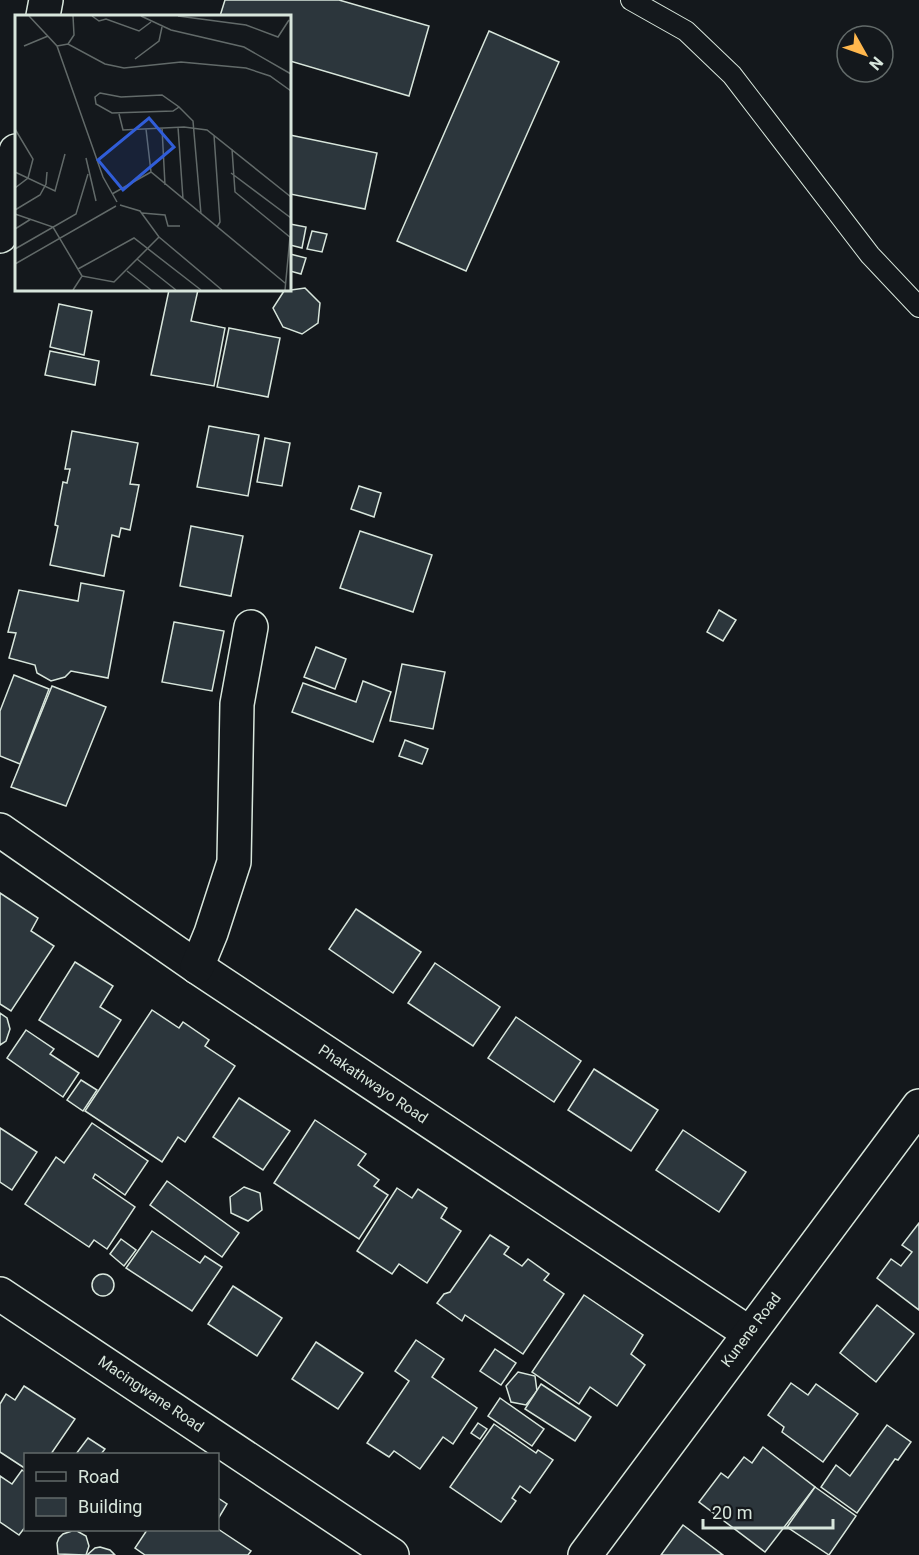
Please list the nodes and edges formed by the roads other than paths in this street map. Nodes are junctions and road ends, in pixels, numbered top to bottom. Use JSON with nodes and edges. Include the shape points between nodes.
{"nodes":[{"id":1,"x":46,"y":0,"type":"edge"},
{"id":2,"x":631,"y":0,"type":"edge"},
{"id":3,"x":43,"y":15,"type":"edge"},
{"id":4,"x":15,"y":156,"type":"edge"},
{"id":5,"x":2,"y":215,"type":"edge"},
{"id":6,"x":919,"y":307,"type":"edge"},
{"id":7,"x":251,"y":627,"type":"dead end"},
{"id":8,"x":0,"y":830,"type":"edge"},
{"id":9,"x":197,"y":967,"type":"junction"},
{"id":10,"x":919,"y":1106,"type":"edge"},
{"id":11,"x":0,"y":1294,"type":"edge"},
{"id":12,"x":749,"y":1333,"type":"junction"},
{"id":13,"x":392,"y":1555,"type":"edge"},
{"id":14,"x":585,"y":1555,"type":"edge"}],
"edges":[{"from":1,"to":3,"type":"street"},
{"from":2,"to":6,"type":"lane","via":[[686,31],[732,75],[870,255]]},
{"from":4,"to":5,"type":"street"},
{"from":7,"to":9,"type":"street","via":[[237,704],[234,862]]},
{"from":8,"to":9,"type":"street","name":"Phakathwayo Road"},
{"from":9,"to":12,"type":"street","name":"Phakathwayo Road"},
{"from":10,"to":12,"type":"street","name":"Kunene Road"},
{"from":11,"to":13,"type":"street","name":"Macingwane Road"},
{"from":12,"to":14,"type":"street","name":"Kunene Road"}]}
